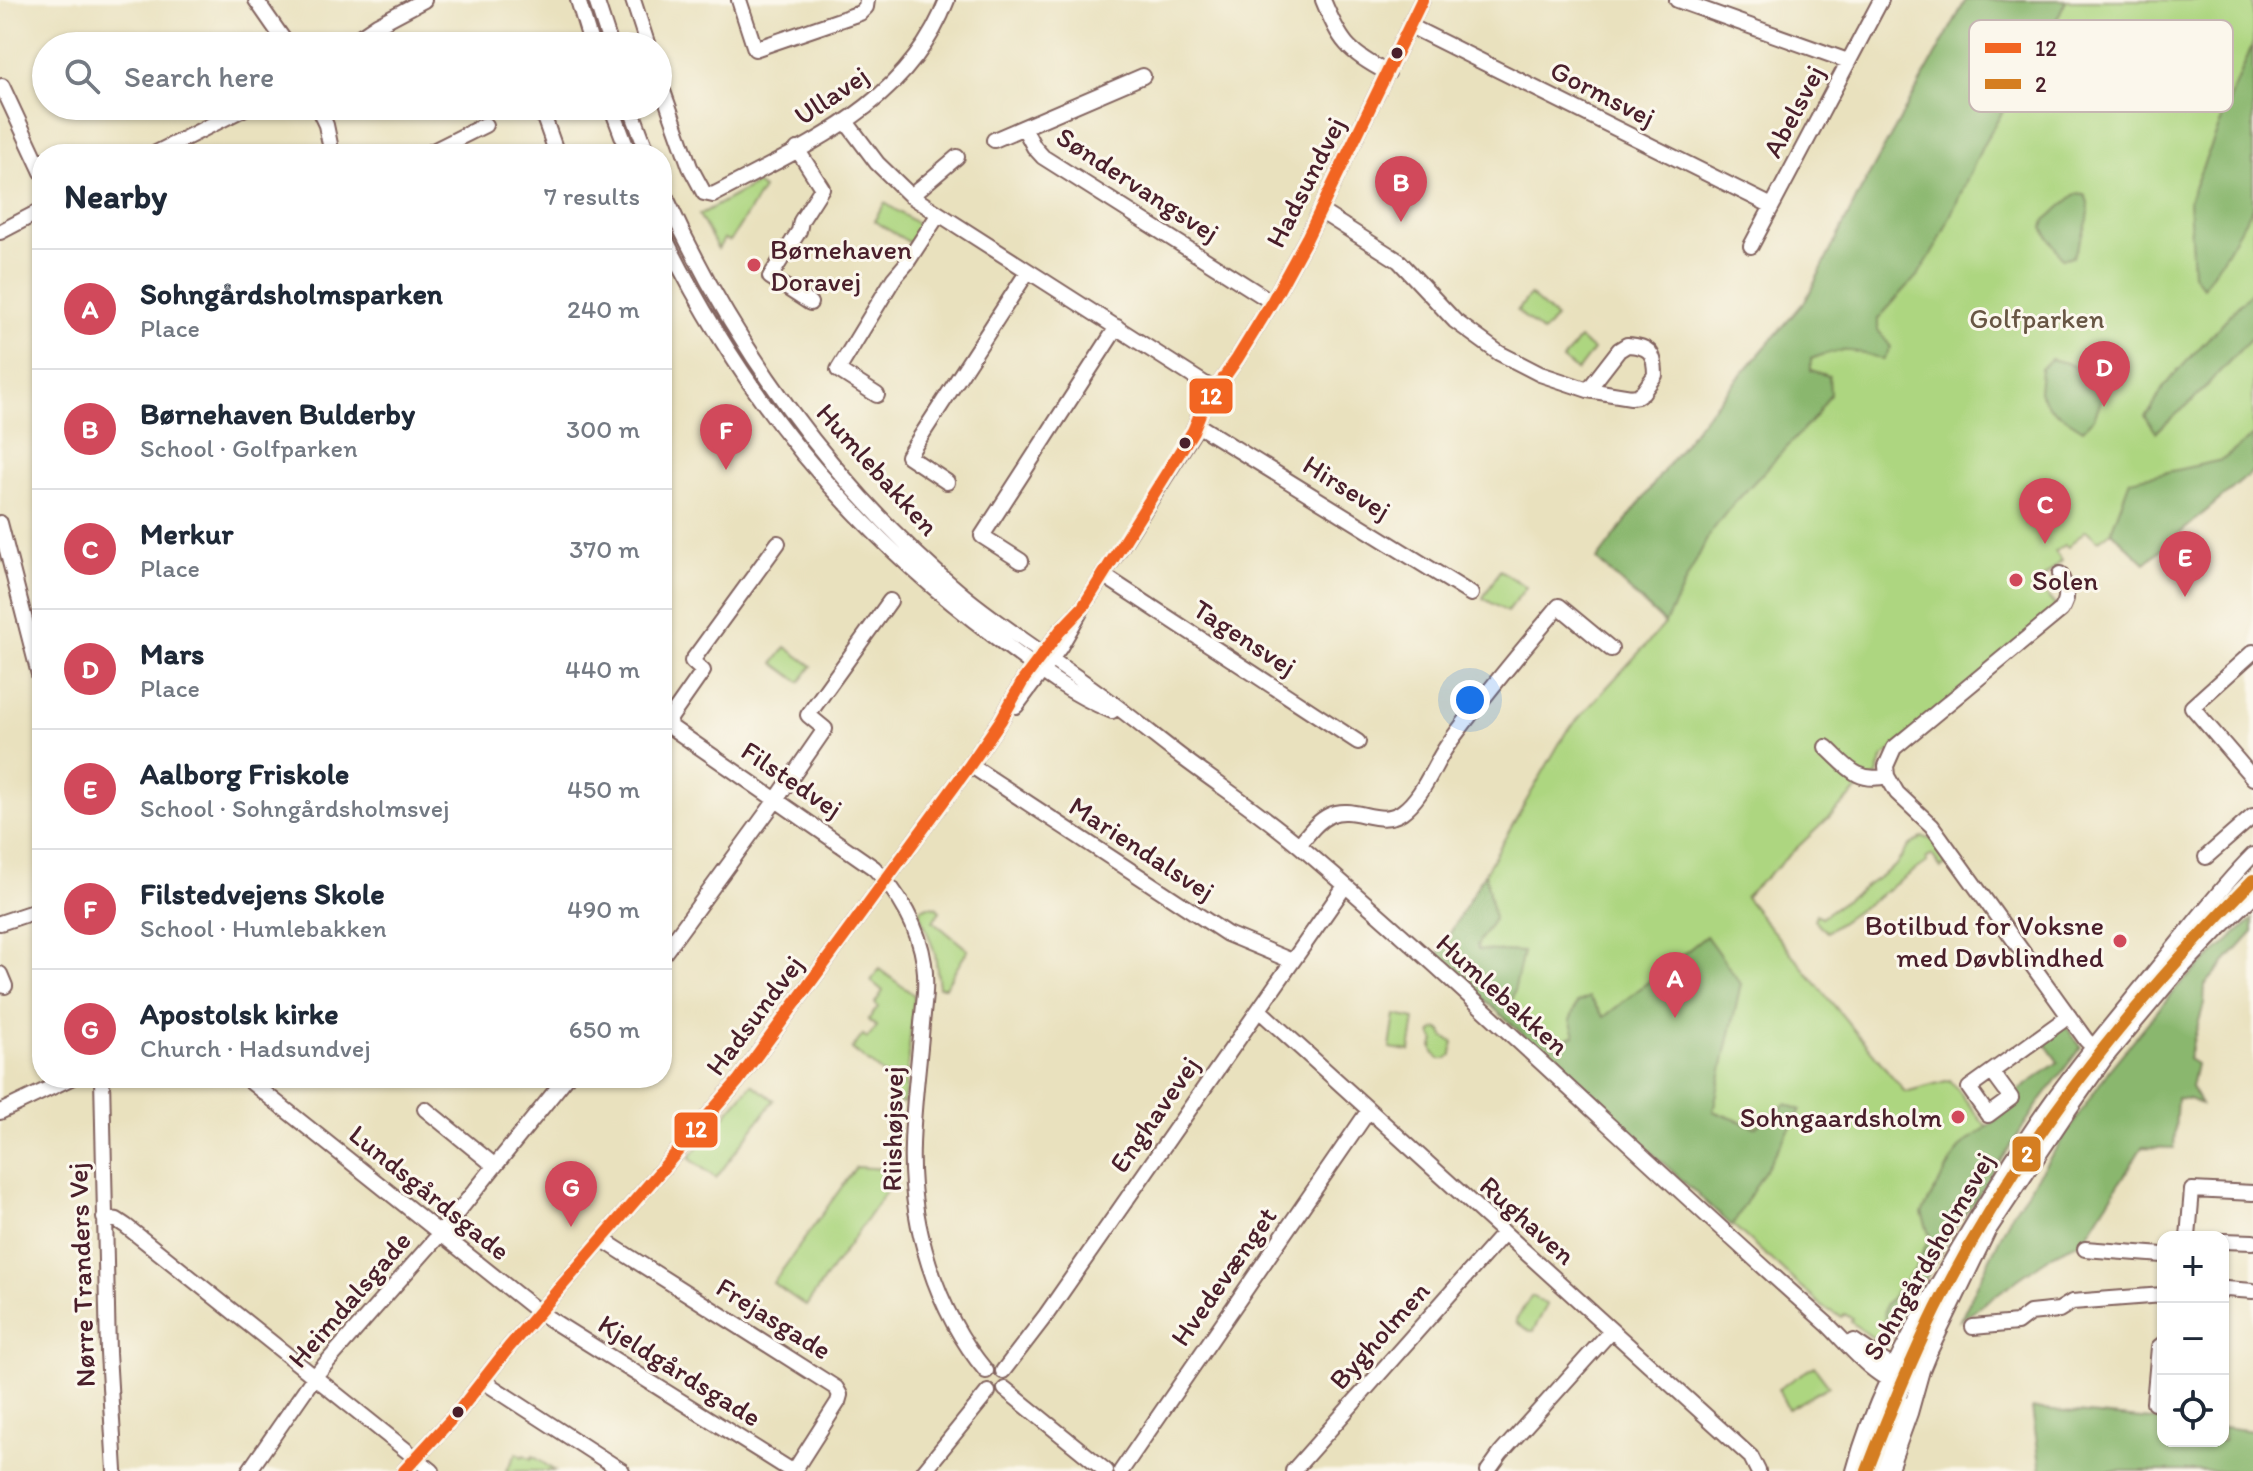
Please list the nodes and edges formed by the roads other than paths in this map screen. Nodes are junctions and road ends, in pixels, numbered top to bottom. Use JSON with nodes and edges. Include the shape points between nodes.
{"nodes":[{"id":1,"x":256,"y":0,"type":"edge"},
{"id":2,"x":424,"y":0,"type":"edge"},
{"id":3,"x":578,"y":0,"type":"edge"},
{"id":4,"x":596,"y":0,"type":"edge"},
{"id":5,"x":633,"y":0,"type":"edge"},
{"id":6,"x":739,"y":0,"type":"edge"},
{"id":7,"x":867,"y":0,"type":"edge"},
{"id":8,"x":947,"y":0,"type":"edge"},
{"id":9,"x":1323,"y":0,"type":"edge"},
{"id":10,"x":1422,"y":0,"type":"edge"},
{"id":11,"x":1677,"y":0,"type":"edge"},
{"id":12,"x":1881,"y":0,"type":"edge"},
{"id":13,"x":1410,"y":26,"type":"junction"},
{"id":14,"x":278,"y":32,"type":"edge"},
{"id":15,"x":367,"y":32,"type":"edge"},
{"id":16,"x":588,"y":32,"type":"edge"},
{"id":17,"x":606,"y":32,"type":"edge"},
{"id":18,"x":643,"y":32,"type":"edge"},
{"id":19,"x":1848,"y":61,"type":"junction"},
{"id":20,"x":1388,"y":73,"type":"junction"},
{"id":21,"x":1143,"y":76,"type":"dead end"},
{"id":22,"x":2,"y":86,"type":"edge"},
{"id":23,"x":672,"y":116,"type":"edge"},
{"id":24,"x":221,"y":120,"type":"edge"},
{"id":25,"x":324,"y":120,"type":"edge"},
{"id":26,"x":545,"y":120,"type":"edge"},
{"id":27,"x":616,"y":120,"type":"edge"},
{"id":28,"x":635,"y":120,"type":"edge"},
{"id":29,"x":847,"y":123,"type":"junction"},
{"id":30,"x":485,"y":125,"type":"dead end"},
{"id":31,"x":1024,"y":128,"type":"junction"},
{"id":32,"x":994,"y":140,"type":"dead end"},
{"id":33,"x":174,"y":144,"type":"edge"},
{"id":34,"x":330,"y":144,"type":"edge"},
{"id":35,"x":447,"y":144,"type":"edge"},
{"id":36,"x":553,"y":144,"type":"edge"},
{"id":37,"x":625,"y":144,"type":"edge"},
{"id":38,"x":644,"y":144,"type":"edge"},
{"id":39,"x":797,"y":149,"type":"junction"},
{"id":40,"x":32,"y":150,"type":"edge"},
{"id":41,"x":957,"y":157,"type":"dead end"},
{"id":42,"x":911,"y":196,"type":"junction"},
{"id":43,"x":1772,"y":206,"type":"junction"},
{"id":44,"x":672,"y":211,"type":"edge"},
{"id":45,"x":1320,"y":211,"type":"junction"},
{"id":46,"x":938,"y":215,"type":"junction"},
{"id":47,"x":32,"y":219,"type":"edge"},
{"id":48,"x":0,"y":232,"type":"edge"},
{"id":49,"x":1751,"y":246,"type":"dead end"},
{"id":50,"x":672,"y":251,"type":"edge"},
{"id":51,"x":1028,"y":271,"type":"junction"},
{"id":52,"x":1272,"y":302,"type":"junction"},
{"id":53,"x":810,"y":303,"type":"dead end"},
{"id":54,"x":1117,"y":327,"type":"junction"},
{"id":55,"x":1219,"y":388,"type":"junction"},
{"id":56,"x":1588,"y":390,"type":"junction"},
{"id":57,"x":877,"y":395,"type":"dead end"},
{"id":58,"x":1195,"y":427,"type":"junction"},
{"id":59,"x":947,"y":482,"type":"dead end"},
{"id":60,"x":0,"y":523,"type":"edge"},
{"id":61,"x":778,"y":543,"type":"dead end"},
{"id":62,"x":1021,"y":561,"type":"dead end"},
{"id":63,"x":6,"y":574,"type":"edge"},
{"id":64,"x":2060,"y":574,"type":"dead end"},
{"id":65,"x":1103,"y":575,"type":"junction"},
{"id":66,"x":1471,"y":594,"type":"dead end"},
{"id":67,"x":890,"y":601,"type":"dead end"},
{"id":68,"x":32,"y":616,"type":"edge"},
{"id":69,"x":1611,"y":649,"type":"dead end"},
{"id":70,"x":2253,"y":652,"type":"edge"},
{"id":71,"x":1042,"y":663,"type":"junction"},
{"id":72,"x":672,"y":712,"type":"edge"},
{"id":73,"x":672,"y":728,"type":"edge"},
{"id":74,"x":1358,"y":742,"type":"dead end"},
{"id":75,"x":1826,"y":747,"type":"dead end"},
{"id":76,"x":970,"y":765,"type":"junction"},
{"id":77,"x":1887,"y":776,"type":"junction"},
{"id":78,"x":2253,"y":778,"type":"edge"},
{"id":79,"x":776,"y":800,"type":"junction"},
{"id":80,"x":2253,"y":816,"type":"edge"},
{"id":81,"x":1299,"y":845,"type":"junction"},
{"id":82,"x":2206,"y":857,"type":"dead end"},
{"id":83,"x":2252,"y":857,"type":"edge"},
{"id":84,"x":886,"y":881,"type":"junction"},
{"id":85,"x":1345,"y":886,"type":"junction"},
{"id":86,"x":2253,"y":896,"type":"edge"},
{"id":87,"x":32,"y":912,"type":"edge"},
{"id":88,"x":0,"y":923,"type":"edge"},
{"id":89,"x":672,"y":942,"type":"edge"},
{"id":90,"x":1292,"y":961,"type":"junction"},
{"id":91,"x":1259,"y":1010,"type":"junction"},
{"id":92,"x":2069,"y":1016,"type":"junction"},
{"id":93,"x":2093,"y":1047,"type":"junction"},
{"id":94,"x":1992,"y":1072,"type":"dead end"},
{"id":95,"x":50,"y":1088,"type":"edge"},
{"id":96,"x":102,"y":1088,"type":"edge"},
{"id":97,"x":260,"y":1088,"type":"edge"},
{"id":98,"x":558,"y":1088,"type":"edge"},
{"id":99,"x":425,"y":1109,"type":"dead end"},
{"id":100,"x":1369,"y":1110,"type":"junction"},
{"id":101,"x":0,"y":1112,"type":"edge"},
{"id":102,"x":495,"y":1166,"type":"junction"},
{"id":103,"x":2253,"y":1193,"type":"edge"},
{"id":104,"x":104,"y":1218,"type":"junction"},
{"id":105,"x":2189,"y":1231,"type":"edge"},
{"id":106,"x":1504,"y":1233,"type":"junction"},
{"id":107,"x":440,"y":1234,"type":"junction"},
{"id":108,"x":603,"y":1240,"type":"junction"},
{"id":109,"x":2229,"y":1241,"type":"edge"},
{"id":110,"x":2253,"y":1242,"type":"edge"},
{"id":111,"x":2085,"y":1249,"type":"dead end"},
{"id":112,"x":2157,"y":1255,"type":"edge"},
{"id":113,"x":2229,"y":1289,"type":"edge"},
{"id":114,"x":2253,"y":1291,"type":"edge"},
{"id":115,"x":2157,"y":1295,"type":"edge"},
{"id":116,"x":540,"y":1313,"type":"junction"},
{"id":117,"x":1973,"y":1327,"type":"dead end"},
{"id":118,"x":1611,"y":1331,"type":"junction"},
{"id":119,"x":2157,"y":1369,"type":"edge"},
{"id":120,"x":1922,"y":1370,"type":"junction"},
{"id":121,"x":986,"y":1371,"type":"junction"},
{"id":122,"x":1003,"y":1371,"type":"junction"},
{"id":123,"x":1890,"y":1373,"type":"junction"},
{"id":124,"x":314,"y":1377,"type":"junction"},
{"id":125,"x":483,"y":1381,"type":"junction"},
{"id":126,"x":1908,"y":1381,"type":"junction"},
{"id":127,"x":1005,"y":1389,"type":"junction"},
{"id":128,"x":988,"y":1392,"type":"junction"},
{"id":129,"x":2154,"y":1403,"type":"dead end"},
{"id":130,"x":420,"y":1461,"type":"edge"},
{"id":131,"x":115,"y":1471,"type":"edge"},
{"id":132,"x":249,"y":1471,"type":"edge"},
{"id":133,"x":404,"y":1471,"type":"edge"},
{"id":134,"x":622,"y":1471,"type":"edge"},
{"id":135,"x":793,"y":1471,"type":"edge"},
{"id":136,"x":924,"y":1471,"type":"edge"},
{"id":137,"x":1106,"y":1471,"type":"edge"},
{"id":138,"x":1121,"y":1471,"type":"edge"},
{"id":139,"x":1293,"y":1471,"type":"edge"},
{"id":140,"x":1488,"y":1471,"type":"edge"},
{"id":141,"x":1758,"y":1471,"type":"edge"},
{"id":142,"x":1854,"y":1471,"type":"edge"},
{"id":143,"x":1877,"y":1471,"type":"edge"},
{"id":144,"x":1889,"y":1471,"type":"edge"}],
"edges":[{"from":1,"to":14,"type":"street"},
{"from":2,"to":15,"type":"street"},
{"from":3,"to":16,"type":"street"},
{"from":4,"to":17,"type":"street"},
{"from":5,"to":18,"type":"street"},
{"from":6,"to":7,"type":"street","via":[[755,49],[860,13]]},
{"from":8,"to":29,"type":"street","name":"Ullavej","via":[[913,62]]},
{"from":9,"to":20,"type":"street","via":[[1345,45]]},
{"from":10,"to":13,"type":"street","name":"Hadsundvej"},
{"from":11,"to":19,"type":"street"},
{"from":12,"to":19,"type":"street","name":"Abelsvej"},
{"from":13,"to":20,"type":"street","name":"Hadsundvej"},
{"from":13,"to":43,"type":"street","name":"Gormsvej"},
{"from":19,"to":43,"type":"street","name":"Abelsvej"},
{"from":20,"to":45,"type":"street","name":"Hadsundvej"},
{"from":21,"to":31,"type":"street","name":"Søndervangsvej"},
{"from":22,"to":40,"type":"street"},
{"from":23,"to":39,"type":"street","name":"Ullavej","via":[[690,167],[709,195]]},
{"from":24,"to":33,"type":"street"},
{"from":25,"to":34,"type":"street"},
{"from":26,"to":36,"type":"street"},
{"from":27,"to":37,"type":"street"},
{"from":28,"to":38,"type":"street"},
{"from":29,"to":39,"type":"street","name":"Ullavej"},
{"from":29,"to":42,"type":"street"},
{"from":30,"to":35,"type":"street"},
{"from":31,"to":32,"type":"street","name":"Søndervangsvej"},
{"from":31,"to":52,"type":"street","name":"Søndervangsvej","via":[[1043,157]]},
{"from":39,"to":53,"type":"street","via":[[822,188],[770,277]]},
{"from":41,"to":42,"type":"street"},
{"from":42,"to":46,"type":"street"},
{"from":43,"to":49,"type":"street","name":"Abelsvej"},
{"from":44,"to":71,"type":"street","name":"Humlebakken","via":[[742,340],[821,449],[941,574]]},
{"from":45,"to":52,"type":"street","name":"Hadsundvej"},
{"from":45,"to":56,"type":"street","via":[[1399,261],[1455,321],[1499,353]]},
{"from":46,"to":51,"type":"street"},
{"from":46,"to":57,"type":"street","via":[[838,370]]},
{"from":47,"to":48,"type":"street"},
{"from":50,"to":71,"type":"street","name":"Humlebakken","via":[[738,366],[832,489],[893,552],[961,610]]},
{"from":51,"to":54,"type":"street"},
{"from":51,"to":59,"type":"street","via":[[908,456]]},
{"from":52,"to":55,"type":"street","name":"Hadsundvej"},
{"from":54,"to":55,"type":"street"},
{"from":54,"to":62,"type":"street","via":[[982,536]]},
{"from":55,"to":58,"type":"street","name":"Hadsundvej","via":[[1215,404]]},
{"from":56,"to":56,"type":"street","via":[[1631,397],[1643,392],[1655,375],[1648,349],[1627,345],[1619,350]]},
{"from":58,"to":65,"type":"street","name":"Hadsundvej"},
{"from":58,"to":66,"type":"street","name":"Hirsevej"},
{"from":60,"to":63,"type":"street"},
{"from":61,"to":72,"type":"street","name":"Filstedvej","via":[[692,661],[703,671]]},
{"from":63,"to":68,"type":"street"},
{"from":64,"to":77,"type":"street","via":[[2066,588],[2061,610],[1894,748]]},
{"from":65,"to":71,"type":"street","name":"Hadsundvej"},
{"from":65,"to":74,"type":"street","name":"Tagensvej"},
{"from":67,"to":79,"type":"street","via":[[808,715],[825,729]]},
{"from":69,"to":81,"type":"street","via":[[1559,606],[1466,721],[1405,810],[1383,818],[1332,814]]},
{"from":70,"to":78,"type":"street","via":[[2192,707]]},
{"from":71,"to":76,"type":"street","name":"Hadsundvej","via":[[1014,695]]},
{"from":71,"to":81,"type":"street","name":"Humlebakken","via":[[1089,686]]},
{"from":73,"to":79,"type":"street","name":"Filstedvej"},
{"from":75,"to":77,"type":"street","via":[[1864,778]]},
{"from":76,"to":84,"type":"street","name":"Hadsundvej"},
{"from":76,"to":90,"type":"street","name":"Mariendalsvej","via":[[1227,934]]},
{"from":77,"to":92,"type":"street","via":[[1932,826]]},
{"from":79,"to":84,"type":"street","name":"Filstedvej"},
{"from":79,"to":89,"type":"street"},
{"from":80,"to":82,"type":"street"},
{"from":81,"to":85,"type":"street","name":"Humlebakken"},
{"from":83,"to":93,"type":"street","name":"Sohngårdsholmsvej"},
{"from":84,"to":108,"type":"street","name":"Hadsundvej","via":[[738,1081]]},
{"from":84,"to":121,"type":"street","name":"Riishøjsvej","via":[[906,910],[924,962],[926,992],[911,1147],[917,1215],[948,1311]]},
{"from":85,"to":90,"type":"street","name":"Enghavevej"},
{"from":85,"to":123,"type":"street","name":"Humlebakken","via":[[1870,1366]]},
{"from":86,"to":120,"type":"street","name":"Sohngårdsholmsvej","via":[[2174,976],[2066,1114],[1988,1231]]},
{"from":87,"to":88,"type":"street"},
{"from":90,"to":91,"type":"street","name":"Enghavevej"},
{"from":91,"to":100,"type":"street","name":"Rughaven"},
{"from":91,"to":122,"type":"street","name":"Enghavevej"},
{"from":92,"to":93,"type":"street"},
{"from":92,"to":94,"type":"street"},
{"from":93,"to":123,"type":"street","name":"Sohngårdsholmsvej","via":[[2004,1172]]},
{"from":95,"to":101,"type":"street"},
{"from":96,"to":104,"type":"street","name":"Nørre Tranders Vej"},
{"from":97,"to":107,"type":"street","name":"Lundsgårdsgade"},
{"from":98,"to":102,"type":"street","name":"Heimdalsgade"},
{"from":99,"to":102,"type":"street"},
{"from":100,"to":106,"type":"street","name":"Rughaven"},
{"from":100,"to":138,"type":"street","name":"Hvedevænget"},
{"from":102,"to":107,"type":"street","name":"Heimdalsgade"},
{"from":103,"to":105,"type":"street","via":[[2192,1190]]},
{"from":104,"to":124,"type":"street","via":[[126,1226]]},
{"from":104,"to":131,"type":"street","name":"Nørre Tranders Vej"},
{"from":106,"to":118,"type":"street","name":"Rughaven"},
{"from":106,"to":139,"type":"street","name":"Bygholmen"},
{"from":107,"to":116,"type":"street","name":"Lundsgårdsgade"},
{"from":107,"to":124,"type":"street","name":"Heimdalsgade"},
{"from":108,"to":116,"type":"street","name":"Hadsundvej"},
{"from":108,"to":135,"type":"street","name":"Frejasgade","via":[[836,1388],[838,1402]]},
{"from":109,"to":110,"type":"street"},
{"from":111,"to":112,"type":"street"},
{"from":113,"to":114,"type":"street"},
{"from":115,"to":117,"type":"street","via":[[2072,1302],[2059,1310],[2030,1313],[2017,1323]]},
{"from":116,"to":125,"type":"street","name":"Hadsundvej"},
{"from":116,"to":135,"type":"street","name":"Kjeldgårdsgade"},
{"from":118,"to":140,"type":"street"},
{"from":118,"to":141,"type":"street","name":"Rughaven","via":[[1751,1457]]},
{"from":119,"to":129,"type":"street"},
{"from":120,"to":126,"type":"street"},
{"from":120,"to":144,"type":"street","name":"Sohngårdsholmsvej"},
{"from":121,"to":122,"type":"street"},
{"from":121,"to":128,"type":"street","via":[[982,1383]]},
{"from":122,"to":127,"type":"street"},
{"from":123,"to":126,"type":"street","via":[[1901,1383]]},
{"from":123,"to":142,"type":"street","name":"Sohngårdsholmsvej"},
{"from":124,"to":130,"type":"street"},
{"from":124,"to":132,"type":"street","name":"Heimdalsgade"},
{"from":125,"to":130,"type":"street","name":"Hadsundvej"},
{"from":125,"to":134,"type":"street"},
{"from":126,"to":143,"type":"street"},
{"from":127,"to":128,"type":"street"},
{"from":127,"to":137,"type":"street"},
{"from":128,"to":136,"type":"street"},
{"from":130,"to":133,"type":"street","name":"Hadsundvej"}]}
